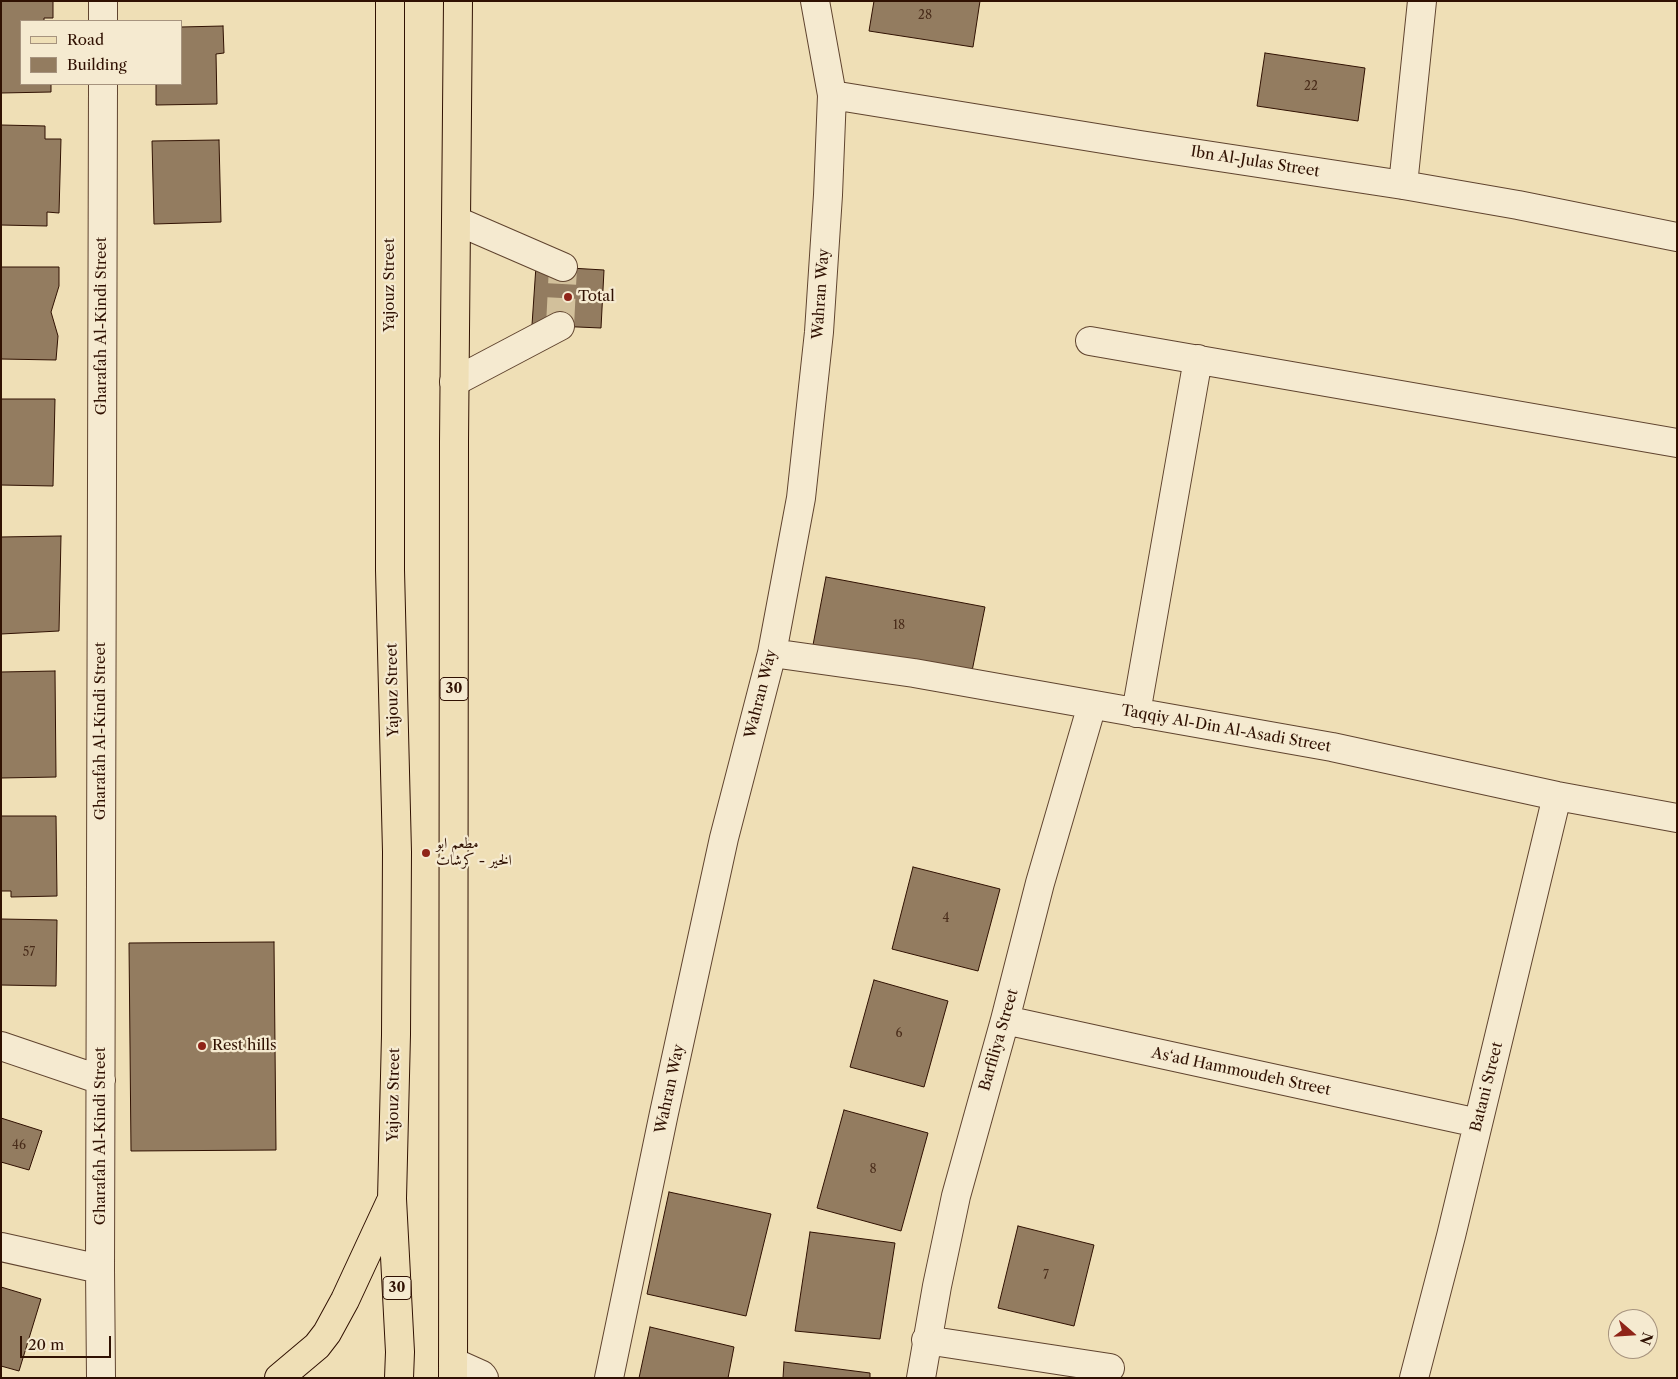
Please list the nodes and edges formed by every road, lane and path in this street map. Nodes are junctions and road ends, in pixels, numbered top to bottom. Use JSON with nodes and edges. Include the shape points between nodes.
{"nodes":[{"id":1,"x":103,"y":1,"type":"edge"},
{"id":2,"x":390,"y":1,"type":"edge"},
{"id":3,"x":458,"y":1,"type":"edge"},
{"id":4,"x":815,"y":1,"type":"edge"},
{"id":5,"x":1422,"y":1,"type":"edge"},
{"id":6,"x":103,"y":20,"type":"edge"},
{"id":7,"x":103,"y":85,"type":"edge"},
{"id":8,"x":832,"y":95,"type":"junction"},
{"id":9,"x":1403,"y":184,"type":"junction"},
{"id":10,"x":457,"y":222,"type":"junction"},
{"id":11,"x":1677,"y":238,"type":"edge"},
{"id":12,"x":563,"y":267,"type":"dead end"},
{"id":13,"x":560,"y":326,"type":"dead end"},
{"id":14,"x":1090,"y":340,"type":"dead end"},
{"id":15,"x":1198,"y":359,"type":"junction"},
{"id":16,"x":454,"y":382,"type":"junction"},
{"id":17,"x":1677,"y":443,"type":"edge"},
{"id":18,"x":772,"y":653,"type":"junction"},
{"id":19,"x":1092,"y":705,"type":"junction"},
{"id":20,"x":1136,"y":713,"type":"junction"},
{"id":21,"x":1557,"y":796,"type":"junction"},
{"id":22,"x":1677,"y":818,"type":"edge"},
{"id":23,"x":1005,"y":1020,"type":"junction"},
{"id":24,"x":1,"y":1046,"type":"edge"},
{"id":25,"x":101,"y":1080,"type":"junction"},
{"id":26,"x":1478,"y":1123,"type":"junction"},
{"id":27,"x":392,"y":1199,"type":"junction"},
{"id":28,"x":1,"y":1247,"type":"edge"},
{"id":29,"x":100,"y":1270,"type":"junction"},
{"id":30,"x":926,"y":1340,"type":"junction"},
{"id":31,"x":1110,"y":1368,"type":"dead end"},
{"id":32,"x":453,"y":1370,"type":"edge"},
{"id":33,"x":101,"y":1378,"type":"edge"},
{"id":34,"x":280,"y":1378,"type":"edge"},
{"id":35,"x":399,"y":1378,"type":"edge"},
{"id":36,"x":484,"y":1378,"type":"edge"},
{"id":37,"x":609,"y":1378,"type":"edge"},
{"id":38,"x":921,"y":1378,"type":"edge"},
{"id":39,"x":1414,"y":1378,"type":"edge"}],
"edges":[{"from":1,"to":6,"type":"street"},
{"from":2,"to":27,"type":"main road","name":"Yajouz Street","number":"30","via":[[390,570],[396,852]]},
{"from":3,"to":10,"type":"main road","number":"30"},
{"from":4,"to":8,"type":"street","name":"Wahran Way"},
{"from":5,"to":9,"type":"street"},
{"from":7,"to":25,"type":"street","name":"Gharafah Al-Kindi Street"},
{"from":8,"to":9,"type":"street","name":"Ibn Al-Julas Street"},
{"from":8,"to":18,"type":"street","name":"Wahran Way","via":[[819,332],[801,498]]},
{"from":9,"to":11,"type":"street","name":"Ibn Al-Julas Street"},
{"from":10,"to":12,"type":"street"},
{"from":10,"to":16,"type":"main road","number":"30"},
{"from":13,"to":16,"type":"street"},
{"from":14,"to":15,"type":"street"},
{"from":15,"to":17,"type":"street"},
{"from":15,"to":20,"type":"street"},
{"from":16,"to":32,"type":"main road","number":"30"},
{"from":18,"to":19,"type":"street","name":"Taqqiy Al-Din Al-Asadi Street","via":[[914,673]]},
{"from":18,"to":37,"type":"street","name":"Wahran Way","via":[[724,838]]},
{"from":19,"to":20,"type":"street","name":"Taqqiy Al-Din Al-Asadi Street"},
{"from":19,"to":23,"type":"street","name":"Barfiliya Street","via":[[1040,883]]},
{"from":20,"to":21,"type":"street","name":"Taqqiy Al-Din Al-Asadi Street","via":[[1332,747]]},
{"from":21,"to":22,"type":"street","name":"Taqqiy Al-Din Al-Asadi Street"},
{"from":21,"to":26,"type":"street","name":"Batani Street"},
{"from":23,"to":26,"type":"street","name":"As‘ad Hammoudeh Street"},
{"from":23,"to":30,"type":"street","name":"Barfiliya Street","via":[[956,1196]]},
{"from":24,"to":25,"type":"street"},
{"from":25,"to":29,"type":"street","name":"Gharafah Al-Kindi Street"},
{"from":26,"to":39,"type":"street","name":"Batani Street"},
{"from":27,"to":34,"type":"main road","via":[[327,1334]]},
{"from":27,"to":35,"type":"main road","name":"Yajouz Street","number":"30"},
{"from":28,"to":29,"type":"street"},
{"from":29,"to":33,"type":"street","name":"Gharafah Al-Kindi Street"},
{"from":30,"to":31,"type":"street"},
{"from":30,"to":38,"type":"street","name":"Barfiliya Street"},
{"from":32,"to":36,"type":"street"}]}
